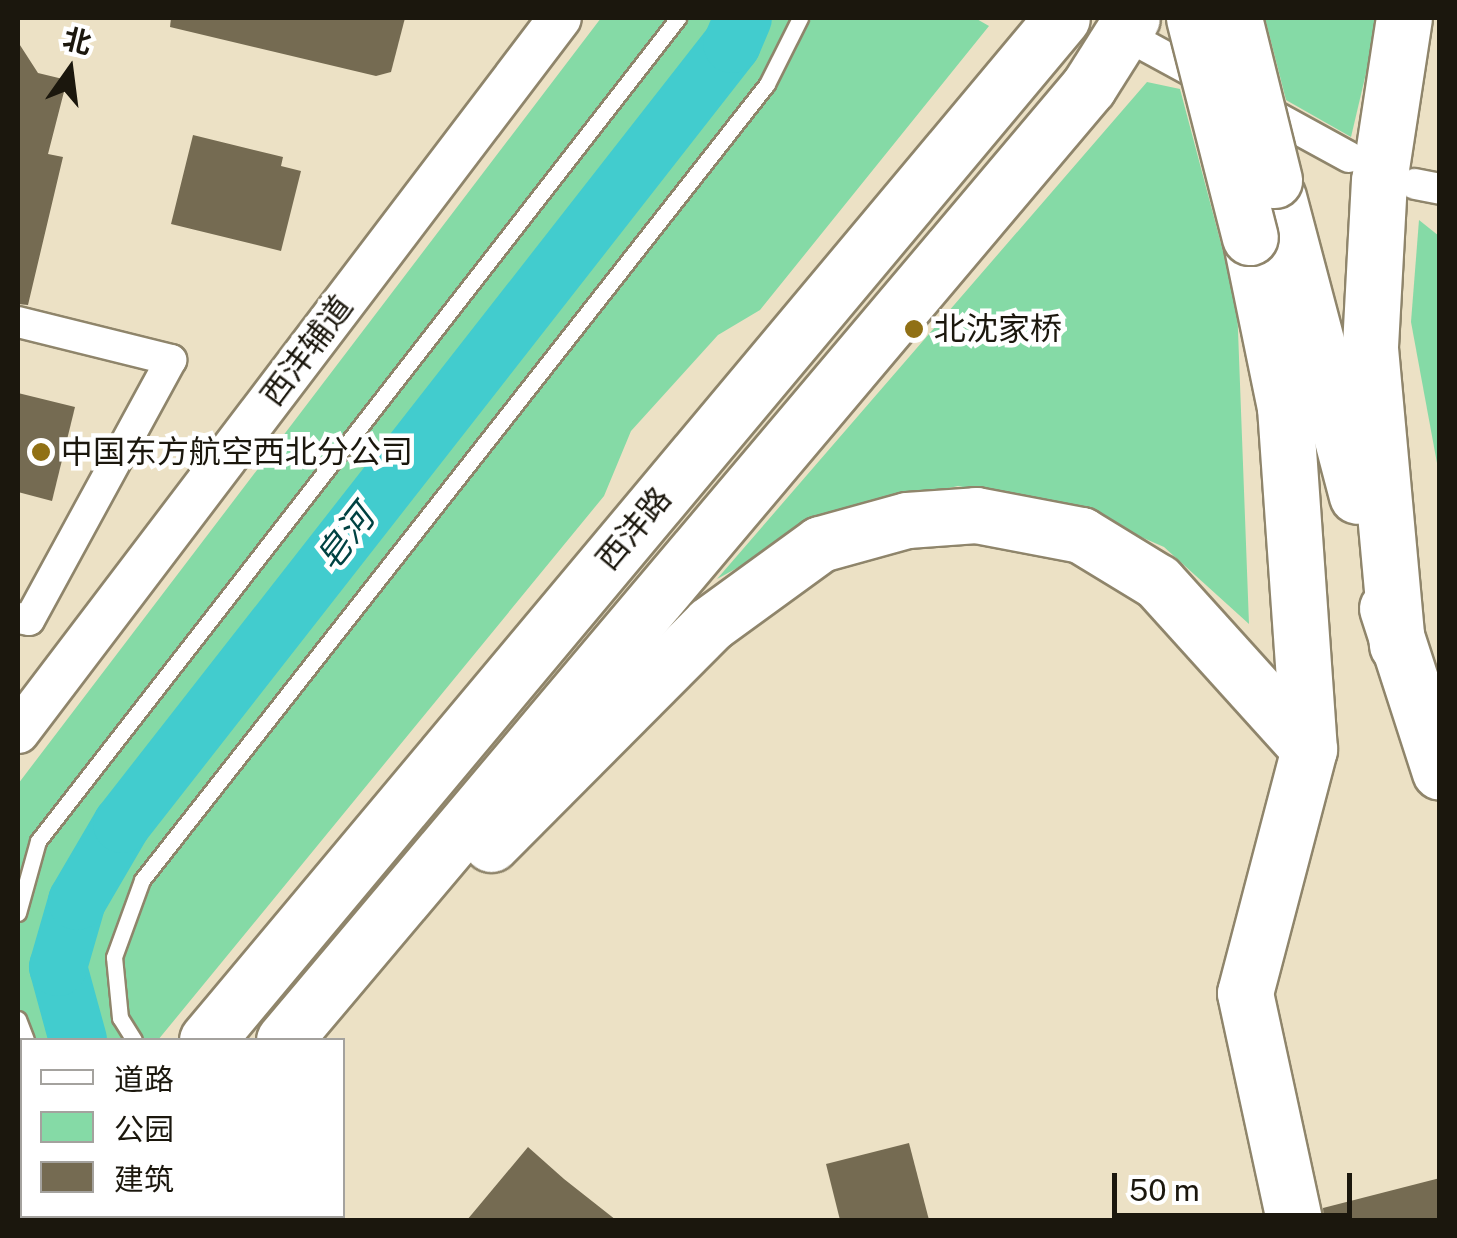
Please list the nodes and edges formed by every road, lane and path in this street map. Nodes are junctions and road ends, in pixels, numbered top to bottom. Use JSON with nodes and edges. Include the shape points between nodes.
{"nodes":[{"id":1,"x":560,"y":18,"type":"edge"},
{"id":2,"x":678,"y":18,"type":"edge"},
{"id":3,"x":800,"y":18,"type":"edge"},
{"id":4,"x":1062,"y":18,"type":"edge"},
{"id":5,"x":1194,"y":18,"type":"edge"},
{"id":6,"x":1234,"y":18,"type":"edge"},
{"id":7,"x":1404,"y":18,"type":"edge"},
{"id":8,"x":1126,"y":24,"type":"edge"},
{"id":9,"x":1349,"y":157,"type":"dead end"},
{"id":10,"x":1264,"y":217,"type":"junction"},
{"id":11,"x":18,"y":322,"type":"edge"},
{"id":12,"x":18,"y":618,"type":"edge"},
{"id":13,"x":1397,"y":645,"type":"junction"},
{"id":14,"x":18,"y":732,"type":"edge"},
{"id":15,"x":1308,"y":750,"type":"junction"},
{"id":16,"x":1440,"y":772,"type":"edge"},
{"id":17,"x":18,"y":913,"type":"edge"},
{"id":18,"x":133,"y":1038,"type":"edge"},
{"id":19,"x":209,"y":1038,"type":"edge"},
{"id":20,"x":286,"y":1038,"type":"edge"},
{"id":21,"x":296,"y":1038,"type":"edge"},
{"id":22,"x":1294,"y":1220,"type":"edge"}],
"edges":[{"from":1,"to":14,"type":"street","name":"西沣辅道"},
{"from":2,"to":17,"type":"lane","via":[[38,840]]},
{"from":3,"to":18,"type":"lane","via":[[767,84],[142,880],[114,958],[120,1018]]},
{"from":4,"to":19,"type":"highway","name":"西沣路"},
{"from":5,"to":10,"type":"highway","bridge":true},
{"from":6,"to":10,"type":"highway","bridge":true},
{"from":7,"to":13,"type":"highway","via":[[1379,181],[1370,346]]},
{"from":8,"to":9,"type":"street"},
{"from":8,"to":20,"type":"highway","name":"西沣路","via":[[1089,86]]},
{"from":10,"to":13,"type":"highway"},
{"from":10,"to":15,"type":"highway","via":[[1285,407]]},
{"from":11,"to":12,"type":"street","via":[[172,360],[28,620]]},
{"from":13,"to":16,"type":"highway"},
{"from":15,"to":21,"type":"highway","via":[[1158,582],[1081,536],[976,515],[820,544],[710,624]]},
{"from":15,"to":22,"type":"highway","via":[[1245,992]]}]}
